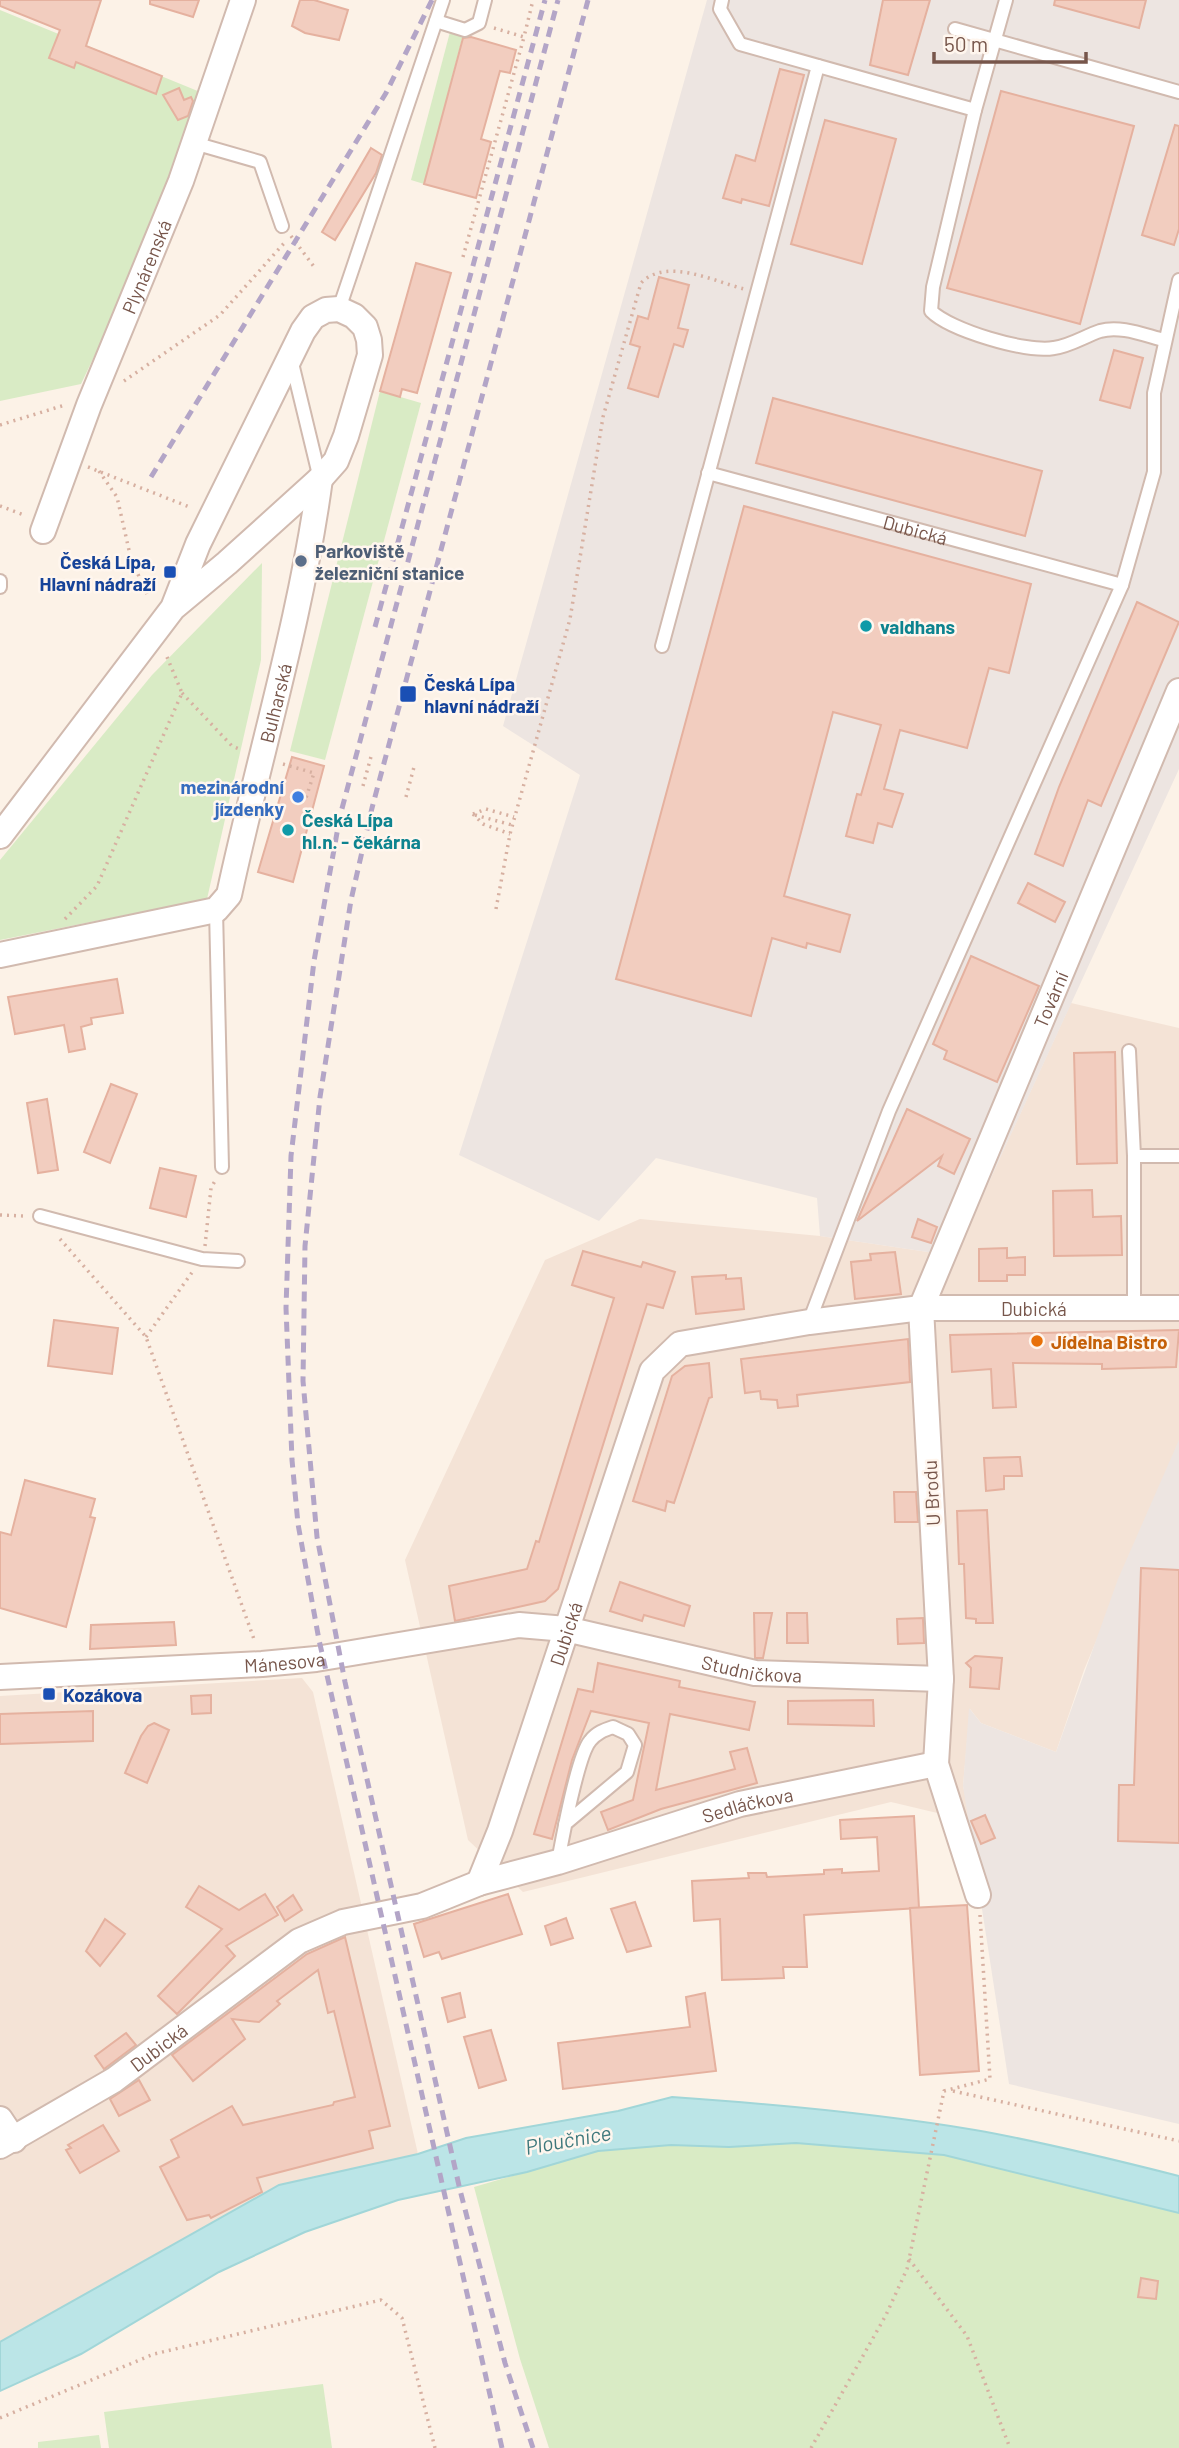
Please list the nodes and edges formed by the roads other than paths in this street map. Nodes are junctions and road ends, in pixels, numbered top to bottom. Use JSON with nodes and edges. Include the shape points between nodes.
{"nodes":[{"id":1,"x":243,"y":0,"type":"edge"},
{"id":2,"x":443,"y":0,"type":"edge"},
{"id":3,"x":485,"y":0,"type":"edge"},
{"id":4,"x":722,"y":0,"type":"edge"},
{"id":5,"x":1006,"y":0,"type":"edge"},
{"id":6,"x":436,"y":21,"type":"junction"},
{"id":7,"x":955,"y":29,"type":"dead end"},
{"id":8,"x":995,"y":39,"type":"junction"},
{"id":9,"x":818,"y":66,"type":"junction"},
{"id":10,"x":1179,"y":92,"type":"edge"},
{"id":11,"x":975,"y":110,"type":"junction"},
{"id":12,"x":194,"y":143,"type":"junction"},
{"id":13,"x":286,"y":231,"type":"road end"},
{"id":14,"x":1179,"y":280,"type":"edge"},
{"id":15,"x":339,"y":309,"type":"junction"},
{"id":16,"x":1164,"y":340,"type":"junction"},
{"id":17,"x":290,"y":355,"type":"junction"},
{"id":18,"x":708,"y":474,"type":"junction"},
{"id":19,"x":320,"y":479,"type":"junction"},
{"id":20,"x":43,"y":531,"type":"dead end"},
{"id":21,"x":0,"y":581,"type":"edge"},
{"id":22,"x":1122,"y":585,"type":"junction"},
{"id":23,"x":0,"y":587,"type":"edge"},
{"id":24,"x":173,"y":608,"type":"junction"},
{"id":25,"x":662,"y":646,"type":"dead end"},
{"id":26,"x":1179,"y":691,"type":"edge"},
{"id":27,"x":0,"y":836,"type":"edge"},
{"id":28,"x":216,"y":910,"type":"junction"},
{"id":29,"x":0,"y":955,"type":"edge"},
{"id":30,"x":1129,"y":1051,"type":"dead end"},
{"id":31,"x":1134,"y":1156,"type":"junction"},
{"id":32,"x":1179,"y":1156,"type":"edge"},
{"id":33,"x":222,"y":1167,"type":"road end"},
{"id":34,"x":40,"y":1216,"type":"road end"},
{"id":35,"x":237,"y":1261,"type":"dead end"},
{"id":36,"x":921,"y":1308,"type":"junction"},
{"id":37,"x":1134,"y":1308,"type":"junction"},
{"id":38,"x":1179,"y":1308,"type":"edge"},
{"id":39,"x":809,"y":1322,"type":"junction"},
{"id":40,"x":566,"y":1629,"type":"junction"},
{"id":41,"x":0,"y":1677,"type":"edge"},
{"id":42,"x":941,"y":1679,"type":"junction"},
{"id":43,"x":936,"y":1764,"type":"junction"},
{"id":44,"x":565,"y":1824,"type":"junction"},
{"id":45,"x":558,"y":1862,"type":"junction"},
{"id":46,"x":479,"y":1883,"type":"junction"},
{"id":47,"x":978,"y":1895,"type":"road end"},
{"id":48,"x":0,"y":2119,"type":"edge"},
{"id":49,"x":7,"y":2143,"type":"edge"}],
"edges":[{"from":1,"to":12,"type":"street","name":"Plynárenská"},
{"from":2,"to":6,"type":"lane"},
{"from":3,"to":6,"type":"lane","via":[[479,23],[465,30]]},
{"from":4,"to":9,"type":"lane","via":[[720,9],[740,44]]},
{"from":5,"to":8,"type":"lane"},
{"from":6,"to":15,"type":"lane"},
{"from":7,"to":8,"type":"lane"},
{"from":8,"to":10,"type":"lane"},
{"from":8,"to":11,"type":"lane"},
{"from":9,"to":11,"type":"lane"},
{"from":9,"to":18,"type":"lane"},
{"from":11,"to":16,"type":"lane","via":[[933,287],[932,311],[940,320],[1011,344],[1053,349],[1103,330]]},
{"from":12,"to":13,"type":"lane","via":[[260,162]]},
{"from":12,"to":20,"type":"street","name":"Plynárenská"},
{"from":14,"to":16,"type":"lane"},
{"from":15,"to":17,"type":"street","name":"Bulharská","via":[[313,317]]},
{"from":15,"to":19,"type":"street","name":"Bulharská","via":[[365,327],[370,355],[336,461]]},
{"from":16,"to":22,"type":"lane","via":[[1154,393],[1154,472]]},
{"from":17,"to":19,"type":"lane"},
{"from":17,"to":24,"type":"street","name":"Bulharská","via":[[198,544]]},
{"from":18,"to":22,"type":"lane","name":"Dubická"},
{"from":18,"to":25,"type":"lane"},
{"from":19,"to":24,"type":"street","name":"Bulharská"},
{"from":19,"to":28,"type":"street","name":"Bulharská","via":[[313,534],[263,759],[229,895]]},
{"from":21,"to":23,"type":"lane"},
{"from":22,"to":39,"type":"lane","via":[[888,1111]]},
{"from":24,"to":27,"type":"street","name":"Bulharská"},
{"from":26,"to":36,"type":"street","name":"Tovární"},
{"from":28,"to":29,"type":"street"},
{"from":28,"to":33,"type":"lane"},
{"from":30,"to":31,"type":"lane"},
{"from":31,"to":32,"type":"lane"},
{"from":31,"to":37,"type":"lane"},
{"from":34,"to":35,"type":"lane","via":[[202,1259]]},
{"from":36,"to":37,"type":"street","name":"Dubická"},
{"from":36,"to":39,"type":"street","name":"Dubická"},
{"from":36,"to":42,"type":"street","name":"U Brodu"},
{"from":37,"to":38,"type":"street","name":"Dubická"},
{"from":39,"to":40,"type":"street","name":"Dubická","via":[[680,1344],[652,1371]]},
{"from":40,"to":41,"type":"street","name":"Mánesova","via":[[519,1625],[262,1664]]},
{"from":40,"to":42,"type":"street","name":"Studničkova","via":[[755,1673]]},
{"from":40,"to":46,"type":"street","name":"Dubická"},
{"from":42,"to":43,"type":"street"},
{"from":43,"to":45,"type":"street","name":"Sedláčkova","via":[[740,1804]]},
{"from":43,"to":47,"type":"street"},
{"from":44,"to":44,"type":"lane","via":[[588,1742],[613,1727],[628,1734],[635,1745],[627,1772]]},
{"from":44,"to":45,"type":"lane"},
{"from":45,"to":46,"type":"street","name":"Sedláčkova"},
{"from":46,"to":49,"type":"street","name":"Dubická","via":[[422,1906],[343,1922],[299,1941],[114,2080]]},
{"from":48,"to":49,"type":"street"}]}
